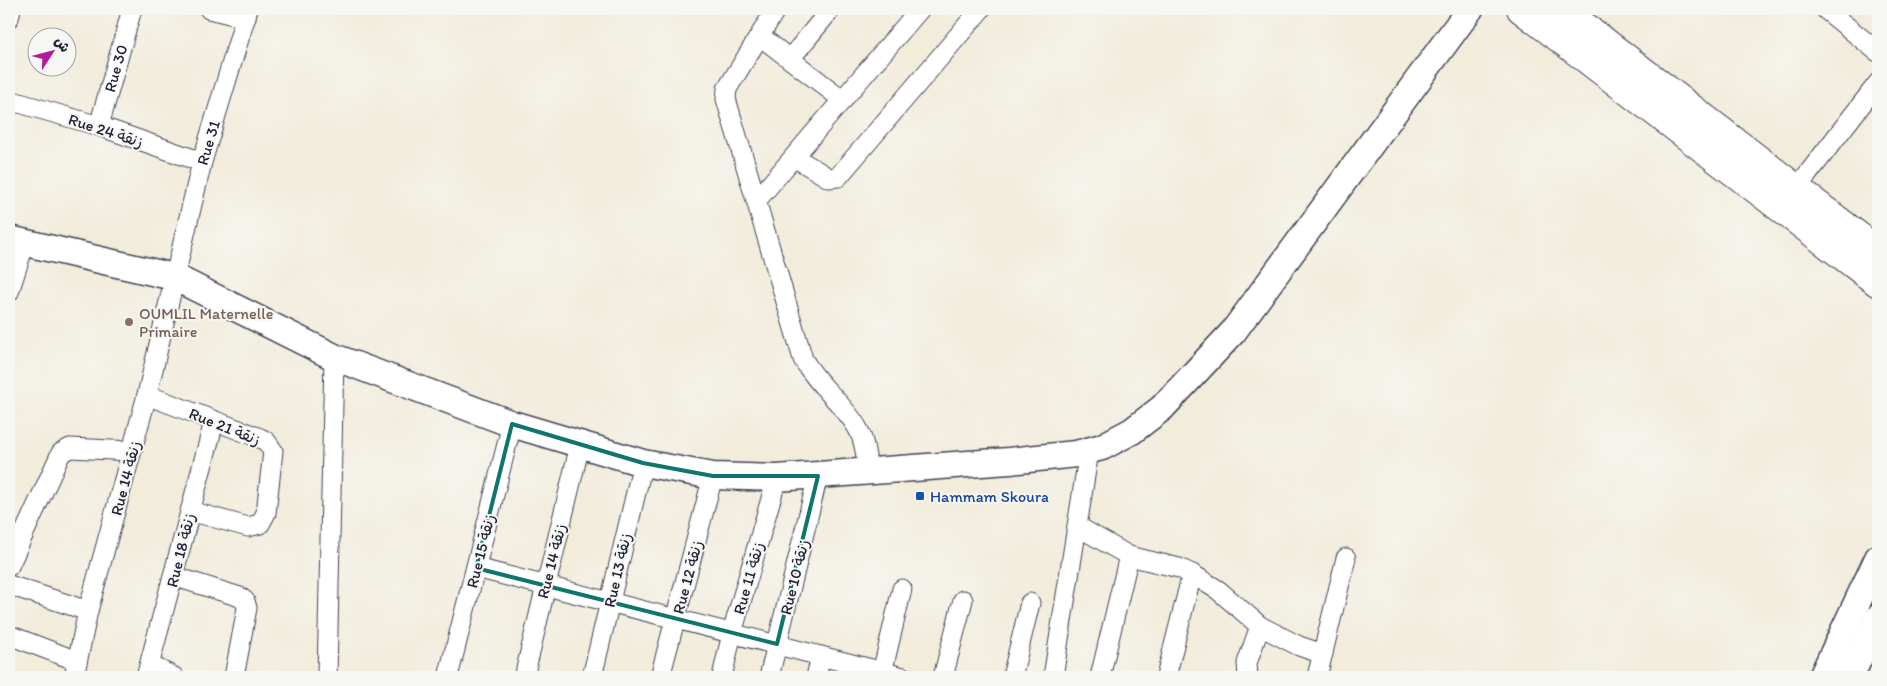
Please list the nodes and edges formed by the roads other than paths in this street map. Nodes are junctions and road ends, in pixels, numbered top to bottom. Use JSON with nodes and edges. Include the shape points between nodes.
{"nodes":[{"id":1,"x":11,"y":9,"type":"edge"},
{"id":2,"x":132,"y":9,"type":"edge"},
{"id":3,"x":209,"y":9,"type":"edge"},
{"id":4,"x":776,"y":9,"type":"edge"},
{"id":5,"x":831,"y":9,"type":"edge"},
{"id":6,"x":920,"y":9,"type":"edge"},
{"id":7,"x":981,"y":9,"type":"edge"},
{"id":8,"x":1470,"y":9,"type":"edge"},
{"id":9,"x":1520,"y":9,"type":"edge"},
{"id":10,"x":1562,"y":9,"type":"edge"},
{"id":11,"x":1825,"y":9,"type":"edge"},
{"id":12,"x":247,"y":13,"type":"edge"},
{"id":13,"x":9,"y":18,"type":"edge"},
{"id":14,"x":760,"y":36,"type":"junction"},
{"id":15,"x":1878,"y":52,"type":"edge"},
{"id":16,"x":790,"y":59,"type":"junction"},
{"id":17,"x":1878,"y":83,"type":"edge"},
{"id":18,"x":9,"y":100,"type":"edge"},
{"id":19,"x":843,"y":100,"type":"junction"},
{"id":20,"x":98,"y":126,"type":"junction"},
{"id":21,"x":794,"y":156,"type":"junction"},
{"id":22,"x":202,"y":162,"type":"junction"},
{"id":23,"x":1797,"y":188,"type":"junction"},
{"id":24,"x":757,"y":200,"type":"junction"},
{"id":25,"x":17,"y":241,"type":"edge"},
{"id":26,"x":1878,"y":251,"type":"edge"},
{"id":27,"x":174,"y":277,"type":"junction"},
{"id":28,"x":1878,"y":283,"type":"edge"},
{"id":29,"x":9,"y":292,"type":"edge"},
{"id":30,"x":334,"y":356,"type":"junction"},
{"id":31,"x":147,"y":395,"type":"junction"},
{"id":32,"x":214,"y":422,"type":"junction"},
{"id":33,"x":512,"y":424,"type":"junction"},
{"id":34,"x":580,"y":445,"type":"junction"},
{"id":35,"x":132,"y":451,"type":"junction"},
{"id":36,"x":1089,"y":452,"type":"junction"},
{"id":37,"x":642,"y":464,"type":"junction"},
{"id":38,"x":868,"y":472,"type":"junction"},
{"id":39,"x":713,"y":476,"type":"junction"},
{"id":40,"x":818,"y":476,"type":"junction"},
{"id":41,"x":777,"y":478,"type":"junction"},
{"id":42,"x":190,"y":511,"type":"junction"},
{"id":43,"x":1077,"y":526,"type":"junction"},
{"id":44,"x":1130,"y":556,"type":"junction"},
{"id":45,"x":1346,"y":558,"type":"dead end"},
{"id":46,"x":1878,"y":558,"type":"edge"},
{"id":47,"x":9,"y":566,"type":"edge"},
{"id":48,"x":476,"y":568,"type":"junction"},
{"id":49,"x":1192,"y":574,"type":"junction"},
{"id":50,"x":173,"y":576,"type":"junction"},
{"id":51,"x":9,"y":585,"type":"edge"},
{"id":52,"x":545,"y":586,"type":"junction"},
{"id":53,"x":902,"y":589,"type":"dead end"},
{"id":54,"x":963,"y":600,"type":"dead end"},
{"id":55,"x":610,"y":602,"type":"junction"},
{"id":56,"x":1030,"y":603,"type":"dead end"},
{"id":57,"x":88,"y":612,"type":"junction"},
{"id":58,"x":676,"y":618,"type":"junction"},
{"id":59,"x":1878,"y":618,"type":"edge"},
{"id":60,"x":1260,"y":626,"type":"junction"},
{"id":61,"x":732,"y":633,"type":"junction"},
{"id":62,"x":9,"y":635,"type":"edge"},
{"id":63,"x":777,"y":644,"type":"junction"},
{"id":64,"x":1323,"y":654,"type":"junction"},
{"id":65,"x":821,"y":656,"type":"junction"},
{"id":66,"x":76,"y":669,"type":"edge"},
{"id":67,"x":148,"y":671,"type":"edge"},
{"id":68,"x":881,"y":675,"type":"edge"},
{"id":69,"x":1322,"y":676,"type":"edge"},
{"id":70,"x":174,"y":677,"type":"edge"},
{"id":71,"x":234,"y":677,"type":"edge"},
{"id":72,"x":327,"y":677,"type":"edge"},
{"id":73,"x":448,"y":677,"type":"edge"},
{"id":74,"x":524,"y":677,"type":"edge"},
{"id":75,"x":592,"y":677,"type":"edge"},
{"id":76,"x":660,"y":677,"type":"edge"},
{"id":77,"x":722,"y":677,"type":"edge"},
{"id":78,"x":769,"y":677,"type":"edge"},
{"id":79,"x":816,"y":677,"type":"edge"},
{"id":80,"x":903,"y":677,"type":"edge"},
{"id":81,"x":943,"y":677,"type":"edge"},
{"id":82,"x":1012,"y":677,"type":"edge"},
{"id":83,"x":1053,"y":677,"type":"edge"},
{"id":84,"x":1100,"y":677,"type":"edge"},
{"id":85,"x":1166,"y":677,"type":"edge"},
{"id":86,"x":1248,"y":677,"type":"edge"},
{"id":87,"x":1822,"y":677,"type":"edge"},
{"id":88,"x":1850,"y":677,"type":"edge"}],
"edges":[{"from":1,"to":13,"type":"street"},
{"from":2,"to":20,"type":"street","name":"Rue 30"},
{"from":3,"to":12,"type":"street"},
{"from":4,"to":14,"type":"street"},
{"from":5,"to":16,"type":"street"},
{"from":6,"to":19,"type":"street"},
{"from":7,"to":21,"type":"street","via":[[838,177],[828,178]]},
{"from":8,"to":36,"type":"street","via":[[1233,332],[1162,408],[1132,431]]},
{"from":9,"to":28,"type":"main road"},
{"from":10,"to":23,"type":"main road"},
{"from":11,"to":15,"type":"street"},
{"from":12,"to":22,"type":"street","name":"Rue 31"},
{"from":14,"to":16,"type":"street"},
{"from":14,"to":24,"type":"street","via":[[727,89],[726,99]]},
{"from":16,"to":19,"type":"street"},
{"from":17,"to":23,"type":"street"},
{"from":18,"to":20,"type":"street","name":"Rue 24 زنقة"},
{"from":19,"to":21,"type":"street"},
{"from":20,"to":22,"type":"street","name":"Rue 24 زنقة"},
{"from":21,"to":24,"type":"street"},
{"from":22,"to":27,"type":"street","name":"Rue 31"},
{"from":23,"to":26,"type":"main road"},
{"from":24,"to":38,"type":"street","via":[[803,359],[810,372],[857,427]]},
{"from":25,"to":27,"type":"street"},
{"from":25,"to":29,"type":"street"},
{"from":27,"to":30,"type":"street"},
{"from":27,"to":31,"type":"street","name":"Rue 14 زنقة"},
{"from":30,"to":33,"type":"street"},
{"from":30,"to":72,"type":"street"},
{"from":31,"to":32,"type":"street","name":"Rue 21 زنقة"},
{"from":31,"to":35,"type":"street","name":"Rue 14 زنقة"},
{"from":32,"to":42,"type":"street","name":"Rue 18 زنقة"},
{"from":32,"to":42,"type":"street","name":"Rue 21 زنقة","via":[[260,438],[271,447],[266,513],[260,524],[248,527]]},
{"from":33,"to":34,"type":"street"},
{"from":33,"to":48,"type":"street","name":"Rue 15 زنقة"},
{"from":34,"to":37,"type":"street"},
{"from":34,"to":52,"type":"street","name":"Rue 14 زنقة"},
{"from":35,"to":47,"type":"street","via":[[70,448],[61,453]]},
{"from":35,"to":57,"type":"street","name":"Rue 14 زنقة"},
{"from":36,"to":38,"type":"street"},
{"from":36,"to":43,"type":"street"},
{"from":37,"to":39,"type":"street"},
{"from":37,"to":55,"type":"street","name":"Rue 13 زنقة"},
{"from":38,"to":40,"type":"street"},
{"from":39,"to":41,"type":"street"},
{"from":39,"to":58,"type":"street","name":"Rue 12 زنقة"},
{"from":40,"to":41,"type":"street"},
{"from":40,"to":63,"type":"street","name":"Rue 10 زنقة"},
{"from":41,"to":61,"type":"street","name":"Rue 11 زنقة"},
{"from":42,"to":50,"type":"street","name":"Rue 18 زنقة"},
{"from":43,"to":44,"type":"street"},
{"from":43,"to":83,"type":"street"},
{"from":44,"to":49,"type":"street"},
{"from":44,"to":84,"type":"street"},
{"from":45,"to":64,"type":"street"},
{"from":46,"to":87,"type":"street"},
{"from":48,"to":52,"type":"street"},
{"from":48,"to":73,"type":"street","name":"Rue 15 زنقة"},
{"from":49,"to":60,"type":"street","via":[[1218,590]]},
{"from":49,"to":85,"type":"street"},
{"from":50,"to":67,"type":"street","name":"Rue 18 زنقة"},
{"from":50,"to":71,"type":"street","via":[[240,597],[245,602],[247,608]]},
{"from":51,"to":57,"type":"street"},
{"from":52,"to":55,"type":"street"},
{"from":52,"to":74,"type":"street","name":"Rue 14 زنقة"},
{"from":53,"to":68,"type":"street"},
{"from":54,"to":81,"type":"street"},
{"from":55,"to":58,"type":"street"},
{"from":55,"to":75,"type":"street","name":"Rue 13 زنقة"},
{"from":56,"to":82,"type":"street"},
{"from":57,"to":66,"type":"street","name":"Rue 14 زنقة"},
{"from":58,"to":61,"type":"street"},
{"from":58,"to":76,"type":"street","name":"Rue 12 زنقة"},
{"from":59,"to":88,"type":"street"},
{"from":60,"to":64,"type":"street","via":[[1298,646]]},
{"from":60,"to":86,"type":"street","via":[[1247,664]]},
{"from":61,"to":63,"type":"street"},
{"from":61,"to":77,"type":"street","name":"Rue 11 زنقة"},
{"from":62,"to":66,"type":"street"},
{"from":63,"to":65,"type":"street"},
{"from":63,"to":78,"type":"street","name":"Rue 10 زنقة"},
{"from":64,"to":69,"type":"street"},
{"from":65,"to":68,"type":"street"},
{"from":65,"to":79,"type":"street"},
{"from":67,"to":70,"type":"street"},
{"from":68,"to":80,"type":"street"}]}
